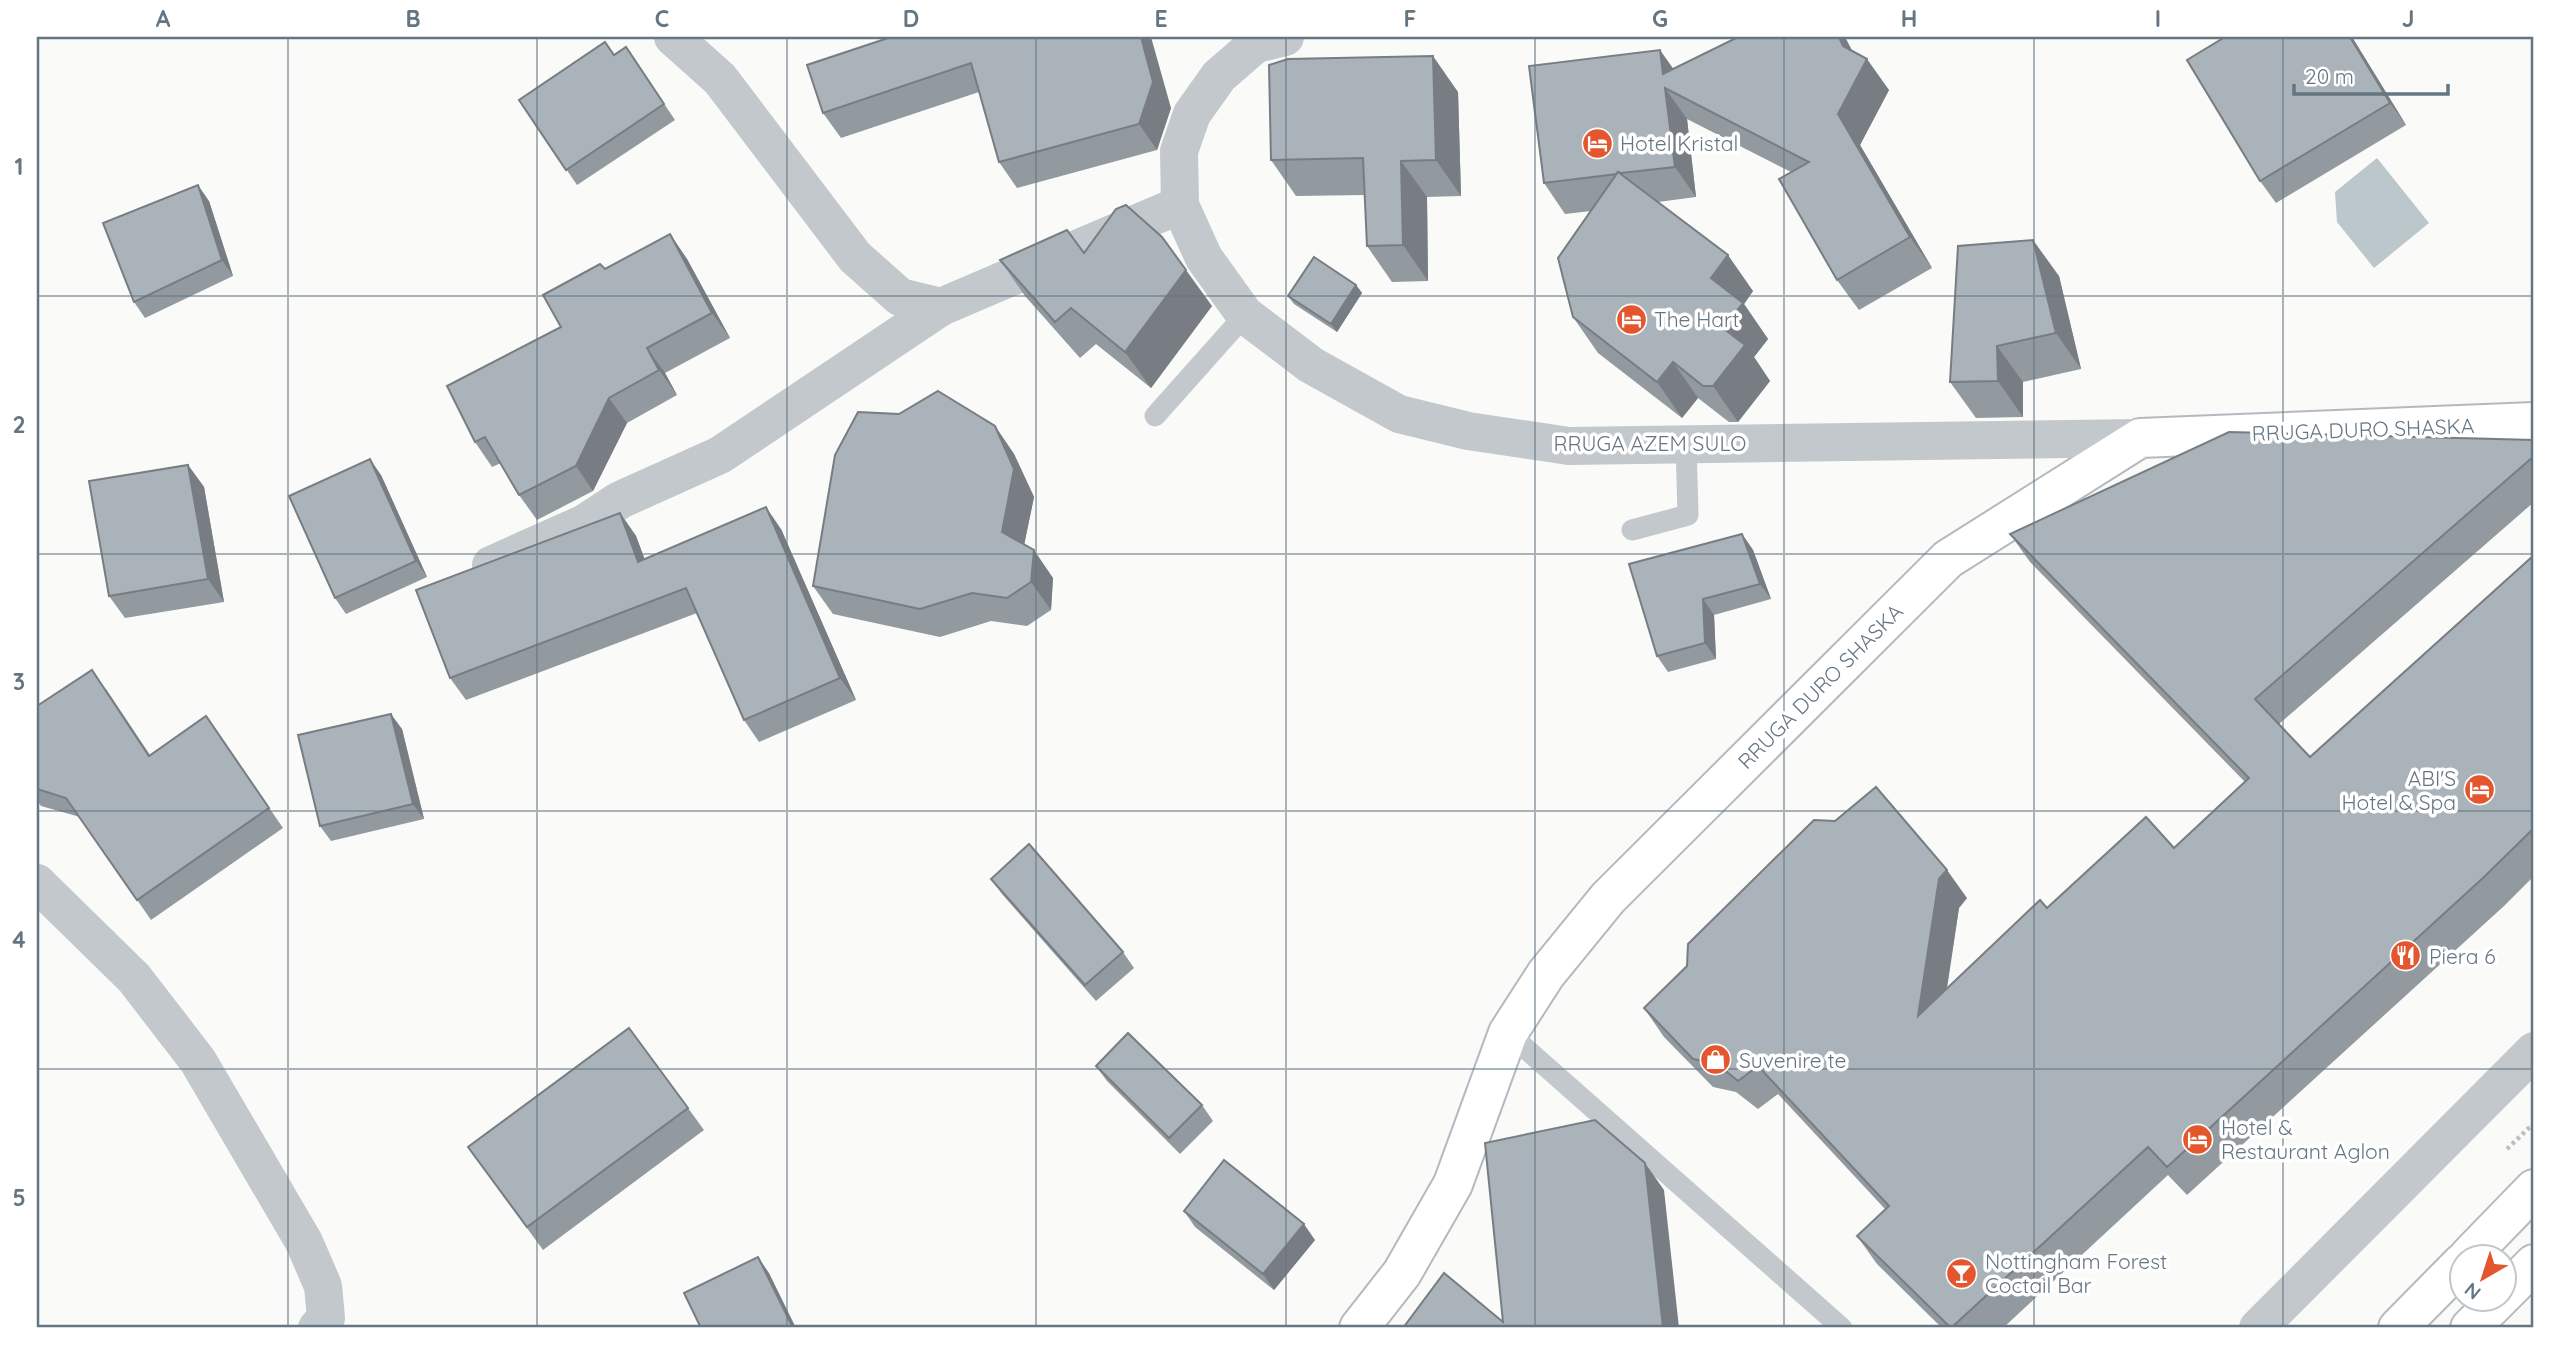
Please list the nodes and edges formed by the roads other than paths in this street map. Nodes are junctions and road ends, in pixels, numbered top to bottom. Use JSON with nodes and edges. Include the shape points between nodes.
{"nodes":[{"id":1,"x":673,"y":37,"type":"edge"},
{"id":2,"x":1285,"y":37,"type":"edge"},
{"id":3,"x":1180,"y":205,"type":"junction"},
{"id":4,"x":941,"y":307,"type":"junction"},
{"id":5,"x":1245,"y":315,"type":"junction"},
{"id":6,"x":1155,"y":416,"type":"dead end"},
{"id":7,"x":2534,"y":422,"type":"edge"},
{"id":8,"x":2140,"y":438,"type":"junction"},
{"id":9,"x":1686,"y":444,"type":"junction"},
{"id":10,"x":1632,"y":530,"type":"dead end"},
{"id":11,"x":460,"y":578,"type":"edge"},
{"id":12,"x":37,"y":883,"type":"edge"},
{"id":13,"x":1508,"y":1033,"type":"junction"},
{"id":14,"x":2534,"y":1051,"type":"edge"},
{"id":15,"x":2534,"y":1189,"type":"edge"},
{"id":16,"x":2483,"y":1242,"type":"edge"},
{"id":17,"x":2534,"y":1264,"type":"edge"},
{"id":18,"x":2448,"y":1277,"type":"edge"},
{"id":19,"x":2518,"y":1280,"type":"edge"},
{"id":20,"x":2486,"y":1312,"type":"edge"},
{"id":21,"x":317,"y":1328,"type":"edge"},
{"id":22,"x":1359,"y":1328,"type":"edge"},
{"id":23,"x":1842,"y":1328,"type":"edge"},
{"id":24,"x":2258,"y":1328,"type":"edge"},
{"id":25,"x":2398,"y":1328,"type":"edge"},
{"id":26,"x":2470,"y":1328,"type":"edge"}],
"edges":[{"from":1,"to":4,"type":"street","via":[[720,79],[855,257],[900,297]]},
{"from":2,"to":3,"type":"street","name":"RRUGA AZEM SULO","via":[[1256,44],[1219,76],[1192,114],[1179,150]]},
{"from":3,"to":4,"type":"street"},
{"from":3,"to":5,"type":"street","name":"RRUGA AZEM SULO","via":[[1204,258]]},
{"from":4,"to":11,"type":"street","via":[[720,455],[620,500],[585,523]]},
{"from":5,"to":6,"type":"lane"},
{"from":5,"to":9,"type":"street","name":"RRUGA AZEM SULO","via":[[1311,365],[1399,414],[1468,431],[1569,446]]},
{"from":7,"to":8,"type":"main road","name":"RRUGA DURO SHASKA"},
{"from":8,"to":9,"type":"street","name":"RRUGA AZEM SULO"},
{"from":8,"to":13,"type":"main road","name":"RRUGA DURO SHASKA","via":[[1948,559],[1608,898],[1546,974]]},
{"from":9,"to":10,"type":"lane","via":[[1688,515]]},
{"from":12,"to":21,"type":"street","via":[[134,978],[198,1061],[304,1242],[323,1286],[326,1318]]},
{"from":13,"to":22,"type":"main road","name":"RRUGA DURO SHASKA","via":[[1453,1184],[1402,1273]]},
{"from":13,"to":23,"type":"lane"},
{"from":14,"to":24,"type":"street"},
{"from":15,"to":16,"type":"main road"},
{"from":17,"to":19,"type":"main road"},
{"from":18,"to":25,"type":"main road"},
{"from":20,"to":26,"type":"main road"}]}
